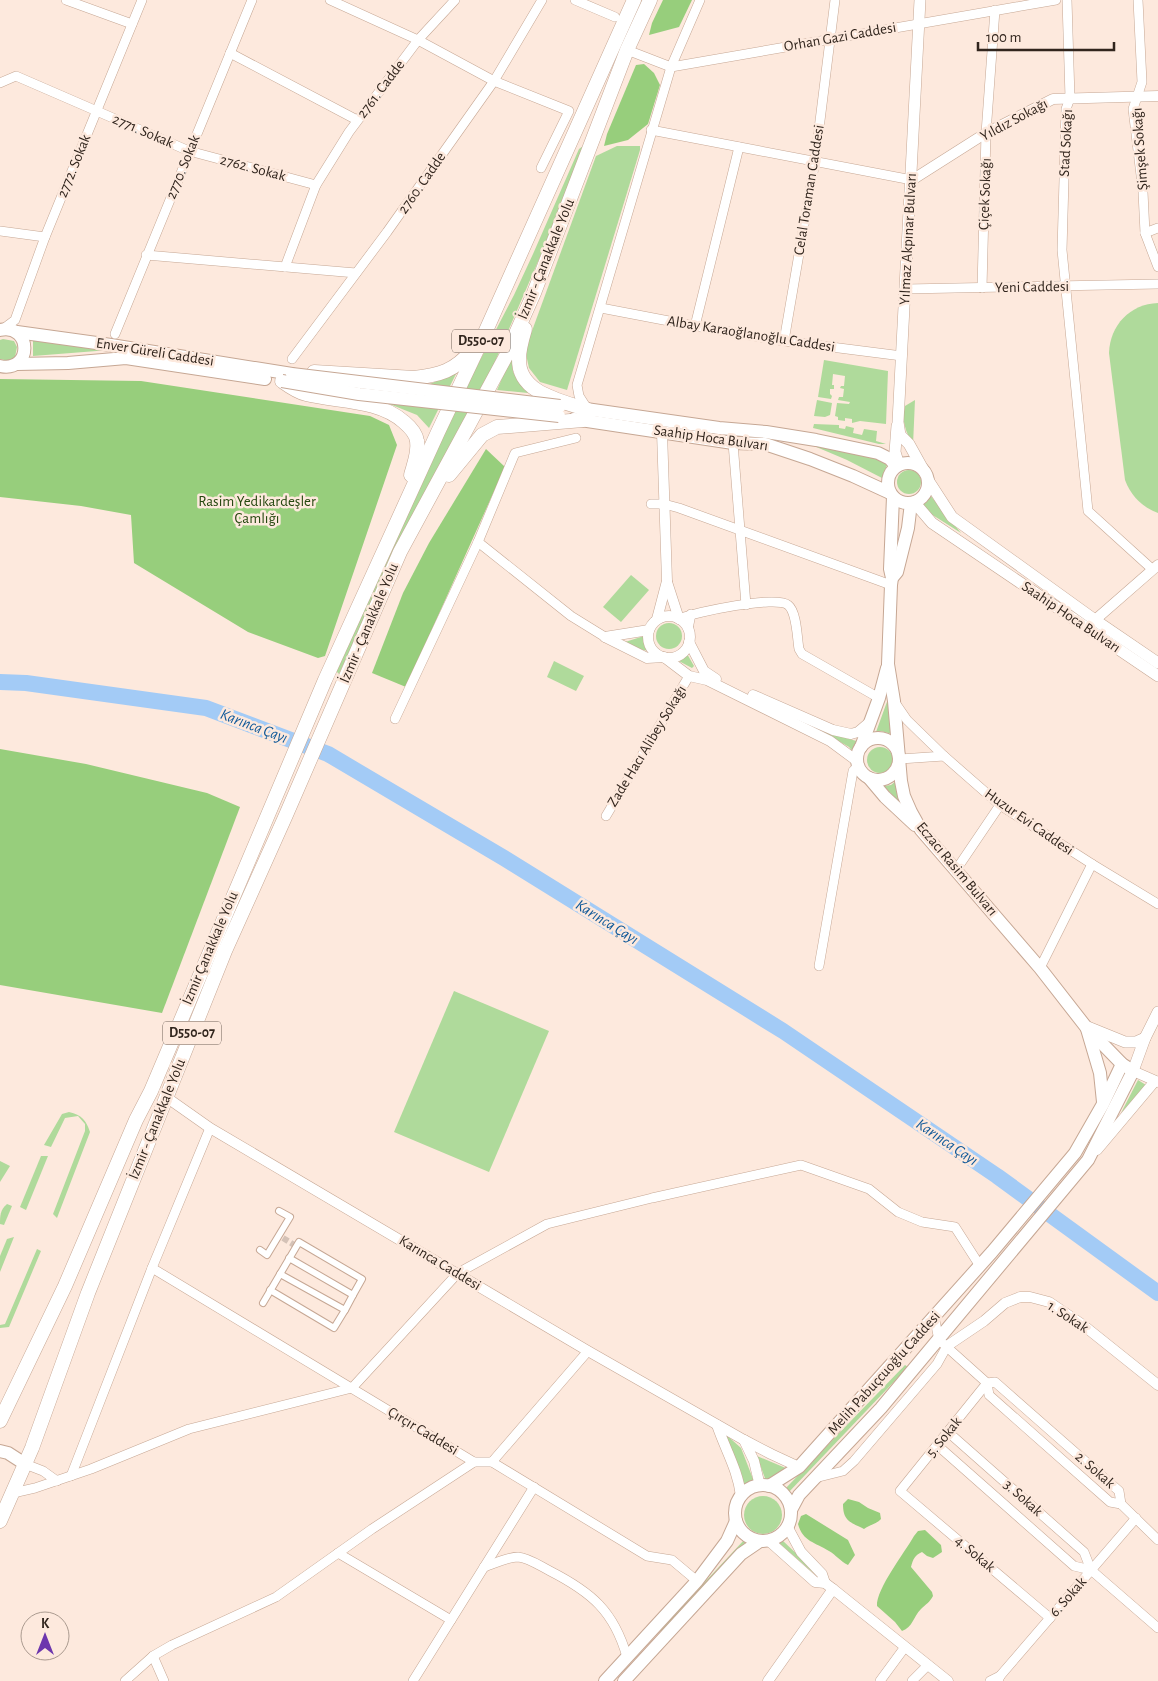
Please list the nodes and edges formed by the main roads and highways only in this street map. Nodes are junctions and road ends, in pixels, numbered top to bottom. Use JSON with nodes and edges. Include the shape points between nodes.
{"nodes":[{"id":1,"x":634,"y":0,"type":"edge"},
{"id":2,"x":650,"y":0,"type":"edge"},
{"id":3,"x":920,"y":0,"type":"edge"},
{"id":4,"x":534,"y":293,"type":"junction"},
{"id":5,"x":16,"y":326,"type":"junction"},
{"id":6,"x":1,"y":329,"type":"edge"},
{"id":7,"x":484,"y":335,"type":"junction"},
{"id":8,"x":17,"y":364,"type":"junction"},
{"id":9,"x":0,"y":366,"type":"edge"},
{"id":10,"x":287,"y":378,"type":"junction"},
{"id":11,"x":586,"y":415,"type":"junction"},
{"id":12,"x":898,"y":422,"type":"junction"},
{"id":13,"x":898,"y":466,"type":"junction"},
{"id":14,"x":926,"y":475,"type":"junction"},
{"id":15,"x":892,"y":495,"type":"junction"},
{"id":16,"x":428,"y":501,"type":"junction"},
{"id":17,"x":913,"y":502,"type":"junction"},
{"id":18,"x":400,"y":515,"type":"junction"},
{"id":19,"x":892,"y":581,"type":"junction"},
{"id":20,"x":1158,"y":663,"type":"edge"},
{"id":21,"x":888,"y":664,"type":"junction"},
{"id":22,"x":1158,"y":676,"type":"edge"},
{"id":23,"x":858,"y":758,"type":"junction"},
{"id":24,"x":900,"y":759,"type":"junction"},
{"id":25,"x":869,"y":778,"type":"junction"},
{"id":26,"x":270,"y":808,"type":"joint"},
{"id":27,"x":920,"y":830,"type":"junction"},
{"id":28,"x":1158,"y":1012,"type":"edge"},
{"id":29,"x":1086,"y":1027,"type":"junction"},
{"id":30,"x":1145,"y":1038,"type":"junction"},
{"id":31,"x":1128,"y":1068,"type":"junction"},
{"id":32,"x":1103,"y":1104,"type":"junction"},
{"id":33,"x":0,"y":1421,"type":"edge"},
{"id":34,"x":0,"y":1451,"type":"edge"},
{"id":35,"x":25,"y":1464,"type":"junction"},
{"id":36,"x":764,"y":1486,"type":"junction"},
{"id":37,"x":7,"y":1493,"type":"edge"},
{"id":38,"x":791,"y":1510,"type":"junction"},
{"id":39,"x":0,"y":1521,"type":"edge"},
{"id":40,"x":736,"y":1521,"type":"junction"},
{"id":41,"x":764,"y":1541,"type":"junction"},
{"id":42,"x":604,"y":1681,"type":"edge"},
{"id":43,"x":624,"y":1681,"type":"edge"}],
"edges":[{"from":1,"to":7,"type":"highway","name":"İzmir - Çanakkale Yolu","number":"D550-07"},
{"from":2,"to":4,"type":"highway","name":"İzmir - Çanakkale Yolu","number":"D550-07"},
{"from":3,"to":12,"type":"main road","name":"Yılmaz Akpınar Bulvarı"},
{"from":4,"to":11,"type":"highway","via":[[518,358],[520,371],[527,384],[542,394]]},
{"from":4,"to":16,"type":"highway","name":"İzmir - Çanakkale Yolu","number":"D550-07","via":[[506,356]]},
{"from":5,"to":6,"type":"main road","name":"Enver Güreli Caddesi"},
{"from":5,"to":8,"type":"main road","via":[[25,348]]},
{"from":5,"to":10,"type":"main road","name":"Enver Güreli Caddesi"},
{"from":7,"to":10,"type":"highway","via":[[457,366],[430,376],[414,378],[321,372]]},
{"from":7,"to":18,"type":"highway","name":"İzmir - Çanakkale Yolu","number":"D550-07"},
{"from":8,"to":9,"type":"main road","name":"Enver Güreli Caddesi"},
{"from":8,"to":10,"type":"main road","name":"Enver Güreli Caddesi","via":[[126,358]]},
{"from":10,"to":11,"type":"main road","bridge":true,"via":[[358,394]]},
{"from":10,"to":18,"type":"highway","via":[[303,394],[384,409],[398,416],[415,433],[417,451]]},
{"from":11,"to":13,"type":"main road","name":"Saahip Hoca Bulvarı","via":[[766,432],[816,440],[878,453]]},
{"from":11,"to":15,"type":"main road","name":"Saahip Hoca Bulvarı","via":[[662,432],[733,443],[765,444],[819,462]]},
{"from":11,"to":16,"type":"highway","via":[[497,427],[482,435]]},
{"from":12,"to":13,"type":"main road","via":[[895,452]]},
{"from":12,"to":14,"type":"main road","name":"Yılmaz Akpınar Bulvarı","via":[[900,435],[909,444]]},
{"from":13,"to":14,"type":"main road","via":[[913,464]]},
{"from":13,"to":15,"type":"main road","via":[[888,479]]},
{"from":14,"to":17,"type":"main road","via":[[926,492]]},
{"from":14,"to":20,"type":"main road","name":"Saahip Hoca Bulvarı","via":[[952,517]]},
{"from":15,"to":17,"type":"main road","via":[[902,502]]},
{"from":15,"to":19,"type":"main road"},
{"from":16,"to":35,"type":"highway","name":"İzmir - Çanakkale Yolu","number":"D550-07","via":[[400,552],[225,950],[103,1256]]},
{"from":17,"to":19,"type":"main road","name":"Eczacı Rasim Bulvarı","via":[[897,572]]},
{"from":17,"to":22,"type":"main road","name":"Saahip Hoca Bulvarı","via":[[932,523]]},
{"from":18,"to":26,"type":"highway","name":"İzmir - Çanakkale Yolu","number":"D550-07"},
{"from":19,"to":21,"type":"main road","name":"Eczacı Rasim Bulvarı"},
{"from":21,"to":23,"type":"main road"},
{"from":21,"to":24,"type":"main road","name":"Eczacı Rasim Bulvarı"},
{"from":23,"to":24,"type":"main road","via":[[870,740],[884,739],[895,746]]},
{"from":23,"to":25,"type":"main road","via":[[861,772]]},
{"from":24,"to":25,"type":"main road","via":[[891,776],[878,780]]},
{"from":24,"to":27,"type":"main road","name":"Eczacı Rasim Bulvarı","via":[[904,796]]},
{"from":25,"to":27,"type":"main road"},
{"from":26,"to":33,"type":"highway","name":"İzmir Çanakkale Yolu","number":"D550-07","via":[[66,1286]]},
{"from":27,"to":29,"type":"main road","name":"Eczacı Rasim Bulvarı","via":[[1040,968]]},
{"from":28,"to":30,"type":"main road"},
{"from":29,"to":30,"type":"main road","via":[[1125,1042]]},
{"from":29,"to":31,"type":"main road","name":"Eczacı Rasim Bulvarı"},
{"from":29,"to":32,"type":"main road","via":[[1100,1073]]},
{"from":30,"to":31,"type":"main road"},
{"from":31,"to":32,"type":"main road","name":"Melih Pabuçcuoğlu Caddesi"},
{"from":31,"to":38,"type":"main road","name":"Melih Pabuçcuoğlu Caddesi","via":[[1088,1160],[1004,1261],[943,1343],[814,1478]]},
{"from":32,"to":36,"type":"main road","name":"Melih Pabuçcuoğlu Caddesi","via":[[1075,1153],[980,1266],[800,1467]]},
{"from":34,"to":35,"type":"main road"},
{"from":35,"to":37,"type":"highway","name":"İzmir - Çanakkale Yolu","number":"D550-07"},
{"from":36,"to":38,"type":"main road","via":[[785,1496]]},
{"from":36,"to":40,"type":"main road","via":[[752,1488],[741,1496],[735,1508]]},
{"from":37,"to":39,"type":"highway","name":"İzmir - Çanakkale Yolu","number":"D550-07"},
{"from":38,"to":41,"type":"main road","via":[[785,1531]]},
{"from":40,"to":41,"type":"main road","via":[[751,1539]]},
{"from":40,"to":42,"type":"main road","via":[[727,1541],[697,1581]]},
{"from":41,"to":43,"type":"main road","via":[[742,1554]]}]}
